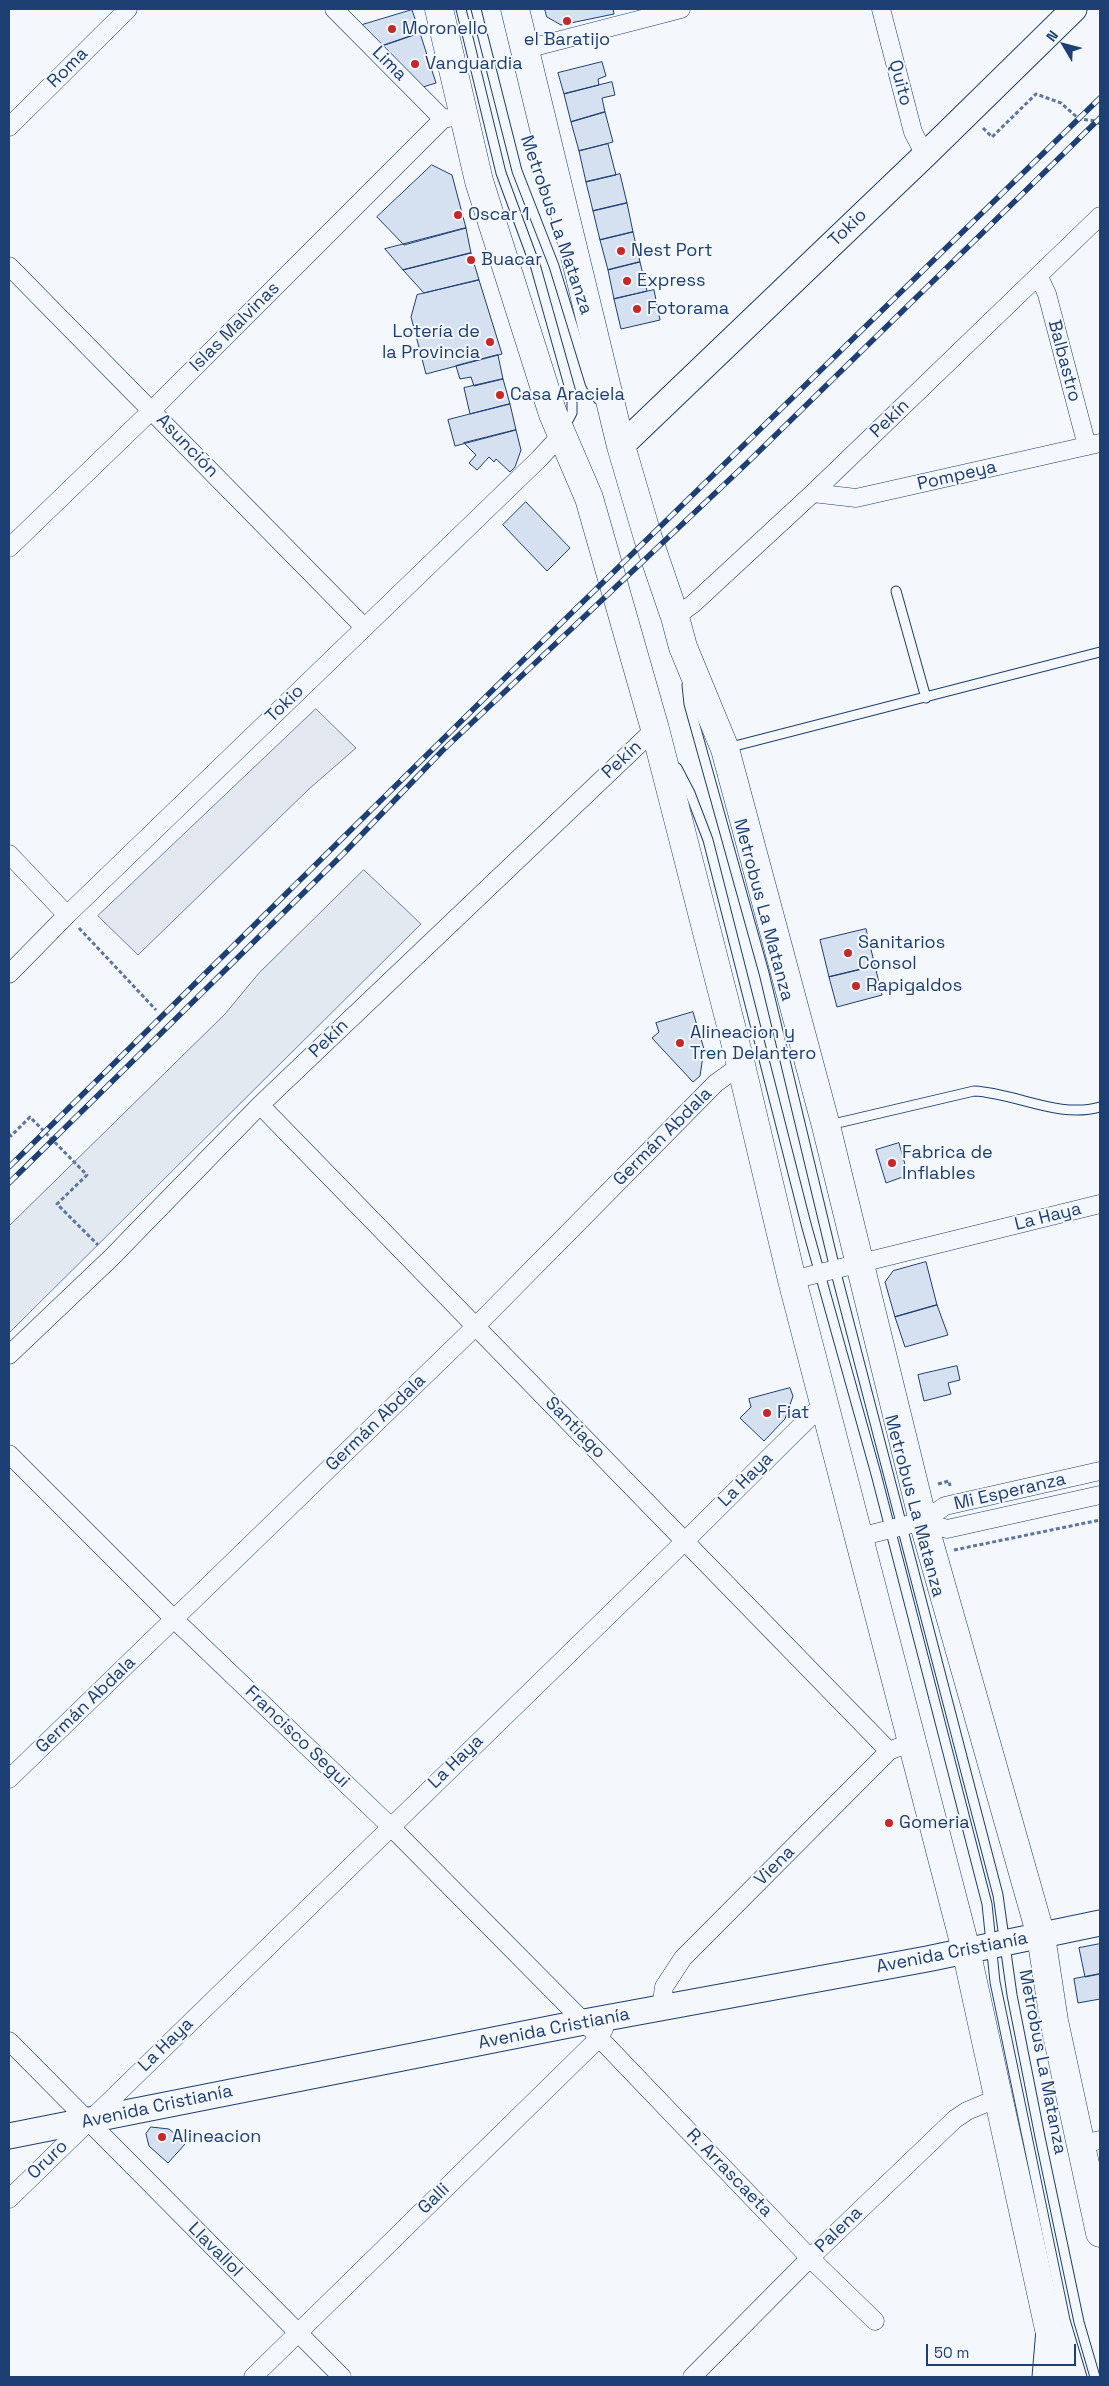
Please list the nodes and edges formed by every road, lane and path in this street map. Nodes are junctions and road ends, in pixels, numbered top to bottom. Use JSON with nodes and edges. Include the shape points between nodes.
{"nodes":[{"id":1,"x":128,"y":9,"type":"edge"},
{"id":2,"x":334,"y":9,"type":"edge"},
{"id":3,"x":439,"y":9,"type":"edge"},
{"id":4,"x":461,"y":9,"type":"edge"},
{"id":5,"x":476,"y":9,"type":"edge"},
{"id":6,"x":516,"y":9,"type":"edge"},
{"id":7,"x":681,"y":9,"type":"edge"},
{"id":8,"x":881,"y":9,"type":"edge"},
{"id":9,"x":1074,"y":9,"type":"edge"},
{"id":10,"x":526,"y":49,"type":"junction"},
{"id":11,"x":968,"y":112,"type":"junction"},
{"id":12,"x":454,"y":117,"type":"junction"},
{"id":13,"x":1100,"y":125,"type":"edge"},
{"id":14,"x":9,"y":127,"type":"edge"},
{"id":15,"x":925,"y":155,"type":"junction"},
{"id":16,"x":1100,"y":216,"type":"edge"},
{"id":17,"x":9,"y":266,"type":"edge"},
{"id":18,"x":1039,"y":277,"type":"junction"},
{"id":19,"x":152,"y":410,"type":"junction"},
{"id":20,"x":562,"y":434,"type":"junction"},
{"id":21,"x":1093,"y":445,"type":"edge"},
{"id":22,"x":621,"y":446,"type":"junction"},
{"id":23,"x":813,"y":493,"type":"junction"},
{"id":24,"x":9,"y":548,"type":"edge"},
{"id":25,"x":896,"y":591,"type":"dead end"},
{"id":26,"x":675,"y":616,"type":"junction"},
{"id":27,"x":364,"y":627,"type":"junction"},
{"id":28,"x":683,"y":647,"type":"junction"},
{"id":29,"x":1100,"y":652,"type":"edge"},
{"id":30,"x":926,"y":698,"type":"junction"},
{"id":31,"x":655,"y":729,"type":"junction"},
{"id":32,"x":725,"y":749,"type":"junction"},
{"id":33,"x":9,"y":854,"type":"edge"},
{"id":34,"x":67,"y":915,"type":"junction"},
{"id":35,"x":9,"y":974,"type":"edge"},
{"id":36,"x":156,"y":1010,"type":"dead end"},
{"id":37,"x":740,"y":1065,"type":"junction"},
{"id":38,"x":260,"y":1105,"type":"junction"},
{"id":39,"x":1100,"y":1106,"type":"edge"},
{"id":40,"x":826,"y":1126,"type":"junction"},
{"id":41,"x":9,"y":1134,"type":"edge"},
{"id":42,"x":1100,"y":1204,"type":"edge"},
{"id":43,"x":111,"y":1258,"type":"junction"},
{"id":44,"x":838,"y":1268,"type":"junction"},
{"id":45,"x":792,"y":1280,"type":"junction"},
{"id":46,"x":476,"y":1326,"type":"junction"},
{"id":47,"x":9,"y":1355,"type":"edge"},
{"id":48,"x":824,"y":1403,"type":"junction"},
{"id":49,"x":9,"y":1454,"type":"edge"},
{"id":50,"x":1100,"y":1471,"type":"edge"},
{"id":51,"x":1100,"y":1495,"type":"edge"},
{"id":52,"x":1100,"y":1520,"type":"edge"},
{"id":53,"x":905,"y":1525,"type":"junction"},
{"id":54,"x":859,"y":1537,"type":"junction"},
{"id":55,"x":685,"y":1541,"type":"junction"},
{"id":56,"x":932,"y":1554,"type":"junction"},
{"id":57,"x":175,"y":1620,"type":"junction"},
{"id":58,"x":901,"y":1746,"type":"junction"},
{"id":59,"x":9,"y":1779,"type":"edge"},
{"id":60,"x":390,"y":1826,"type":"junction"},
{"id":61,"x":1100,"y":1923,"type":"edge"},
{"id":62,"x":1041,"y":1936,"type":"junction"},
{"id":63,"x":986,"y":1946,"type":"junction"},
{"id":64,"x":660,"y":2008,"type":"junction"},
{"id":65,"x":598,"y":2026,"type":"junction"},
{"id":66,"x":9,"y":2040,"type":"edge"},
{"id":67,"x":998,"y":2098,"type":"junction"},
{"id":68,"x":88,"y":2122,"type":"junction"},
{"id":69,"x":9,"y":2136,"type":"edge"},
{"id":70,"x":1091,"y":2142,"type":"edge"},
{"id":71,"x":9,"y":2198,"type":"edge"},
{"id":72,"x":1100,"y":2233,"type":"edge"},
{"id":73,"x":810,"y":2258,"type":"junction"},
{"id":74,"x":875,"y":2321,"type":"dead end"},
{"id":75,"x":1049,"y":2329,"type":"junction"},
{"id":76,"x":297,"y":2333,"type":"junction"},
{"id":77,"x":253,"y":2377,"type":"edge"},
{"id":78,"x":342,"y":2377,"type":"edge"},
{"id":79,"x":692,"y":2377,"type":"edge"},
{"id":80,"x":1045,"y":2377,"type":"edge"},
{"id":81,"x":1064,"y":2377,"type":"edge"},
{"id":82,"x":1082,"y":2377,"type":"edge"},
{"id":83,"x":1095,"y":2377,"type":"edge"}],
"edges":[{"from":1,"to":14,"type":"street","name":"Roma"},
{"from":2,"to":12,"type":"street","name":"Lima"},
{"from":3,"to":12,"type":"highway"},
{"from":4,"to":20,"type":"lane","name":"Metrobus La Matanza","via":[[501,173],[536,268],[572,396],[572,413]]},
{"from":5,"to":22,"type":"lane","name":"Metrobus La Matanza","via":[[518,171],[554,266],[590,383]]},
{"from":6,"to":10,"type":"highway"},
{"from":7,"to":10,"type":"street"},
{"from":8,"to":15,"type":"street","name":"Quito","via":[[913,132]]},
{"from":9,"to":11,"type":"main road","name":"Tokio"},
{"from":10,"to":22,"type":"highway"},
{"from":11,"to":13,"type":"path","via":[[992,136],[1036,94],[1061,103],[1079,119],[1097,121]]},
{"from":11,"to":15,"type":"main road","name":"Tokio"},
{"from":12,"to":19,"type":"street","name":"Islas Malvinas"},
{"from":12,"to":20,"type":"highway","via":[[479,181]]},
{"from":15,"to":22,"type":"main road","name":"Tokio"},
{"from":16,"to":18,"type":"street","name":"Pekín"},
{"from":17,"to":19,"type":"street","name":"Asunción"},
{"from":18,"to":21,"type":"street","name":"Balbastro"},
{"from":18,"to":23,"type":"street","name":"Pekín"},
{"from":19,"to":24,"type":"street","name":"Islas Malvinas"},
{"from":19,"to":27,"type":"street","name":"Asunción"},
{"from":20,"to":27,"type":"street","name":"Tokio"},
{"from":20,"to":31,"type":"highway","via":[[589,498]]},
{"from":21,"to":23,"type":"street","name":"Pompeya","via":[[856,498]]},
{"from":22,"to":26,"type":"highway"},
{"from":23,"to":26,"type":"street","name":"Pekín","via":[[693,604]]},
{"from":25,"to":30,"type":"lane"},
{"from":26,"to":28,"type":"highway"},
{"from":27,"to":34,"type":"street","name":"Tokio"},
{"from":28,"to":32,"type":"highway"},
{"from":28,"to":44,"type":"lane","name":"Metrobus La Matanza","via":[[689,704],[764,973]]},
{"from":29,"to":30,"type":"lane"},
{"from":30,"to":32,"type":"lane"},
{"from":31,"to":37,"type":"highway"},
{"from":31,"to":38,"type":"street","name":"Pekín"},
{"from":31,"to":44,"type":"lane","name":"Metrobus La Matanza","via":[[690,792],[708,840]]},
{"from":32,"to":40,"type":"highway"},
{"from":33,"to":34,"type":"street"},
{"from":34,"to":35,"type":"street","name":"Tokio"},
{"from":34,"to":36,"type":"path"},
{"from":37,"to":45,"type":"highway"},
{"from":37,"to":46,"type":"street","name":"Germán Abdala","via":[[716,1083]]},
{"from":38,"to":43,"type":"street","name":"Pekín"},
{"from":38,"to":46,"type":"street","name":"Santiago"},
{"from":39,"to":40,"type":"lane","via":[[1086,1111],[1069,1111],[991,1092],[974,1091]]},
{"from":40,"to":44,"type":"highway"},
{"from":41,"to":43,"type":"path","via":[[11,1136],[30,1117],[87,1175],[57,1204]]},
{"from":42,"to":44,"type":"street","name":"La Haya"},
{"from":43,"to":47,"type":"street","name":"Pekín"},
{"from":44,"to":45,"type":"street","name":"La Haya"},
{"from":44,"to":53,"type":"highway"},
{"from":44,"to":53,"type":"lane","name":"Metrobus La Matanza"},
{"from":45,"to":48,"type":"highway"},
{"from":46,"to":55,"type":"street","name":"Santiago"},
{"from":46,"to":57,"type":"street","name":"Germán Abdala"},
{"from":48,"to":54,"type":"highway"},
{"from":48,"to":55,"type":"street","name":"La Haya"},
{"from":49,"to":57,"type":"street","name":"Francisco Segui"},
{"from":50,"to":53,"type":"street","name":"Mi Esperanza","via":[[945,1506]]},
{"from":51,"to":53,"type":"street","name":"Mi Esperanza","via":[[948,1529]]},
{"from":52,"to":56,"type":"path"},
{"from":53,"to":54,"type":"street","name":"Mi Esperanza"},
{"from":53,"to":56,"type":"highway"},
{"from":53,"to":63,"type":"lane","name":"Metrobus La Matanza","via":[[987,1904]]},
{"from":53,"to":63,"type":"lane","name":"Metrobus La Matanza","via":[[998,1895]]},
{"from":54,"to":58,"type":"highway"},
{"from":55,"to":58,"type":"street","name":"Santiago"},
{"from":55,"to":60,"type":"street","name":"La Haya"},
{"from":56,"to":62,"type":"highway"},
{"from":57,"to":59,"type":"street","name":"Germán Abdala"},
{"from":57,"to":60,"type":"street","name":"Francisco Segui"},
{"from":58,"to":63,"type":"highway"},
{"from":58,"to":64,"type":"street","name":"Viena","via":[[683,1958],[664,1987]]},
{"from":60,"to":65,"type":"street","name":"Francisco Segui"},
{"from":60,"to":68,"type":"street","name":"La Haya"},
{"from":61,"to":62,"type":"main road","name":"Avenida Cristianía"},
{"from":62,"to":63,"type":"main road","name":"Avenida Cristianía"},
{"from":62,"to":70,"type":"highway","via":[[1054,2021]]},
{"from":63,"to":64,"type":"main road","name":"Avenida Cristianía"},
{"from":63,"to":67,"type":"highway"},
{"from":63,"to":82,"type":"lane","name":"Metrobus La Matanza","via":[[1061,2301]]},
{"from":63,"to":83,"type":"lane","name":"Metrobus La Matanza","via":[[1040,2137],[1079,2322]]},
{"from":64,"to":65,"type":"main road","name":"Avenida Cristianía"},
{"from":65,"to":68,"type":"main road","name":"Avenida Cristianía"},
{"from":65,"to":73,"type":"street","name":"R. Arrascaeta"},
{"from":65,"to":76,"type":"street","name":"Galli"},
{"from":66,"to":68,"type":"street","name":"Llavallol"},
{"from":67,"to":73,"type":"street","name":"Palena","via":[[956,2119]]},
{"from":67,"to":75,"type":"highway"},
{"from":68,"to":69,"type":"main road","name":"Avenida Cristianía"},
{"from":68,"to":71,"type":"street","name":"Oruro"},
{"from":68,"to":76,"type":"street","name":"Llavallol"},
{"from":70,"to":72,"type":"highway"},
{"from":73,"to":74,"type":"street","name":"R. Arrascaeta"},
{"from":73,"to":79,"type":"street","name":"Palena"},
{"from":75,"to":80,"type":"main road"},
{"from":75,"to":81,"type":"highway"},
{"from":76,"to":77,"type":"street","name":"Galli"},
{"from":76,"to":78,"type":"street","name":"Llavallol"}]}
